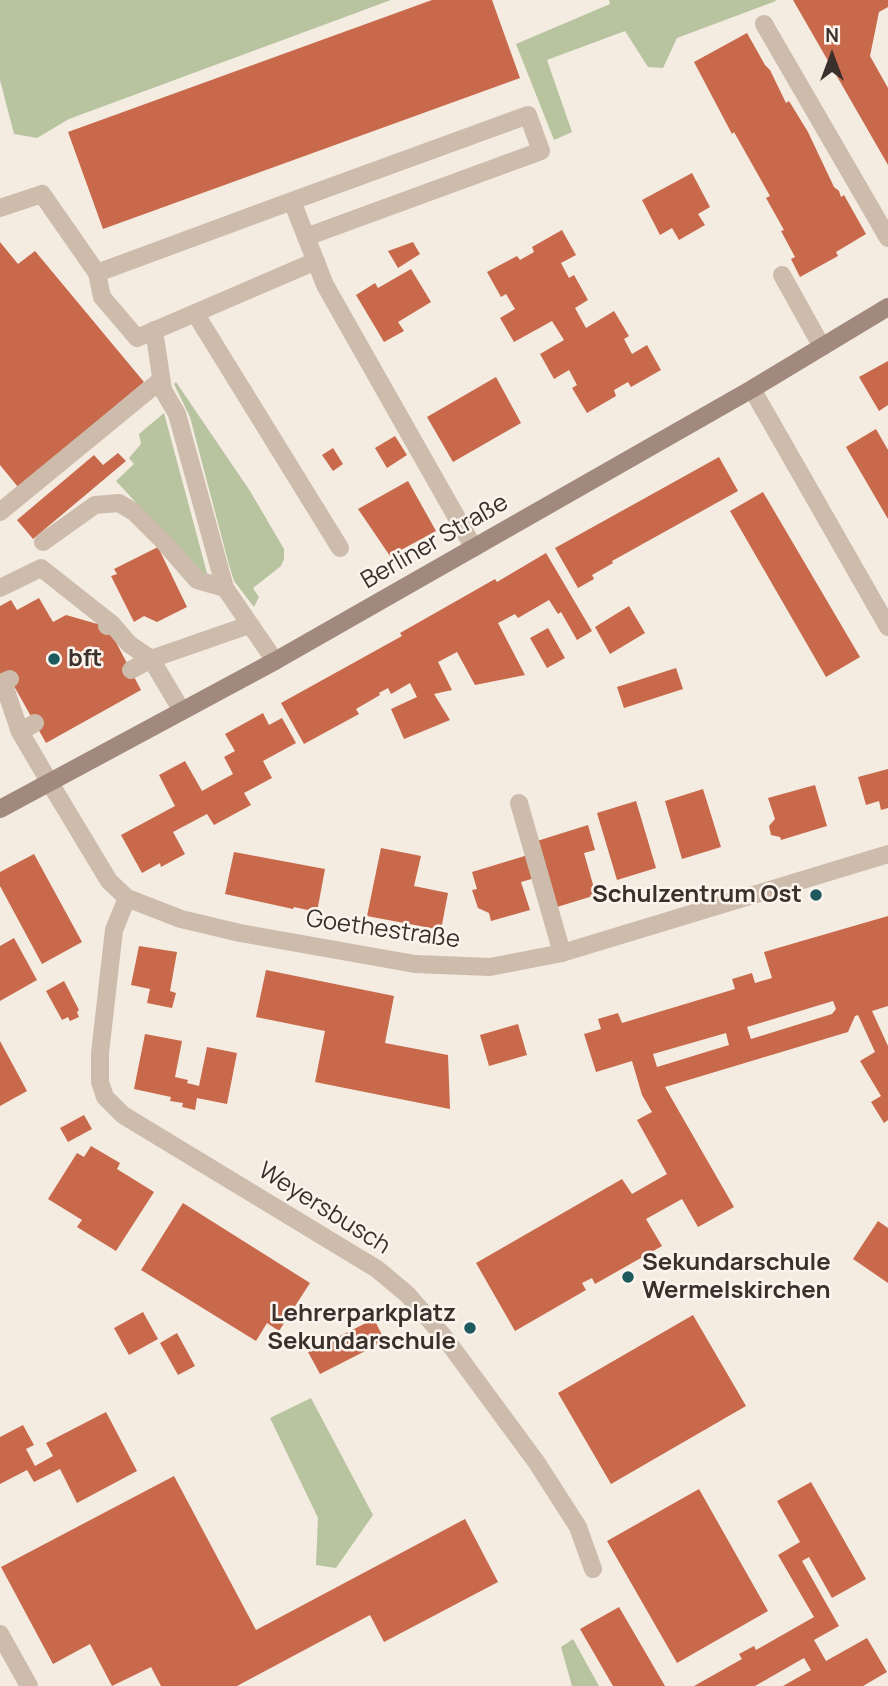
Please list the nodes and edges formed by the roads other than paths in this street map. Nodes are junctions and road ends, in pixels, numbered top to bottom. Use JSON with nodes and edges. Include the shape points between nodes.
{"nodes":[{"id":1,"x":764,"y":24,"type":"dead end"},
{"id":2,"x":292,"y":201,"type":"junction"},
{"id":3,"x":0,"y":208,"type":"edge"},
{"id":4,"x":306,"y":237,"type":"junction"},
{"id":5,"x":888,"y":238,"type":"edge"},
{"id":6,"x":316,"y":261,"type":"junction"},
{"id":7,"x":97,"y":273,"type":"junction"},
{"id":8,"x":782,"y":275,"type":"dead end"},
{"id":9,"x":888,"y":307,"type":"edge"},
{"id":10,"x":195,"y":313,"type":"junction"},
{"id":11,"x":154,"y":330,"type":"junction"},
{"id":12,"x":822,"y":347,"type":"junction"},
{"id":13,"x":161,"y":380,"type":"junction"},
{"id":14,"x":752,"y":389,"type":"junction"},
{"id":15,"x":0,"y":512,"type":"edge"},
{"id":16,"x":43,"y":542,"type":"dead end"},
{"id":17,"x":340,"y":548,"type":"dead end"},
{"id":18,"x":474,"y":548,"type":"junction"},
{"id":19,"x":0,"y":588,"type":"edge"},
{"id":20,"x":225,"y":589,"type":"junction"},
{"id":21,"x":249,"y":625,"type":"junction"},
{"id":22,"x":888,"y":626,"type":"edge"},
{"id":23,"x":151,"y":659,"type":"junction"},
{"id":24,"x":275,"y":661,"type":"junction"},
{"id":25,"x":131,"y":670,"type":"dead end"},
{"id":26,"x":10,"y":679,"type":"dead end"},
{"id":27,"x":12,"y":708,"type":"edge"},
{"id":28,"x":182,"y":711,"type":"junction"},
{"id":29,"x":50,"y":783,"type":"junction"},
{"id":30,"x":519,"y":803,"type":"dead end"},
{"id":31,"x":0,"y":809,"type":"edge"},
{"id":32,"x":888,"y":854,"type":"edge"},
{"id":33,"x":127,"y":898,"type":"junction"},
{"id":34,"x":562,"y":953,"type":"junction"},
{"id":35,"x":593,"y":1569,"type":"dead end"},
{"id":36,"x":0,"y":1634,"type":"edge"},
{"id":37,"x":29,"y":1686,"type":"edge"}],
"edges":[{"from":1,"to":5,"type":"street"},
{"from":2,"to":4,"type":"street"},
{"from":2,"to":4,"type":"street","via":[[528,115],[541,151]]},
{"from":2,"to":7,"type":"street"},
{"from":3,"to":7,"type":"street","via":[[42,194]]},
{"from":4,"to":6,"type":"street"},
{"from":6,"to":10,"type":"street"},
{"from":6,"to":18,"type":"street","via":[[325,285]]},
{"from":7,"to":11,"type":"street","via":[[102,298],[137,338]]},
{"from":8,"to":12,"type":"street"},
{"from":9,"to":12,"type":"main road","name":"Berliner Straße"},
{"from":10,"to":11,"type":"street"},
{"from":10,"to":17,"type":"street"},
{"from":11,"to":13,"type":"street"},
{"from":12,"to":14,"type":"main road","name":"Berliner Straße"},
{"from":13,"to":15,"type":"street"},
{"from":13,"to":20,"type":"street","via":[[177,414]]},
{"from":14,"to":18,"type":"main road","name":"Berliner Straße"},
{"from":14,"to":22,"type":"street"},
{"from":16,"to":20,"type":"street","via":[[95,505],[119,503],[134,512],[197,580]]},
{"from":18,"to":24,"type":"main road","name":"Berliner Straße"},
{"from":19,"to":23,"type":"street","via":[[41,568],[109,625],[125,647]]},
{"from":20,"to":21,"type":"street"},
{"from":21,"to":23,"type":"street"},
{"from":21,"to":24,"type":"street"},
{"from":23,"to":25,"type":"street"},
{"from":23,"to":28,"type":"street"},
{"from":24,"to":28,"type":"main road","name":"Berliner Straße"},
{"from":26,"to":27,"type":"street","via":[[3,682]]},
{"from":27,"to":29,"type":"street","name":"Goethestraße","via":[[27,728]]},
{"from":28,"to":29,"type":"main road","name":"Berliner Straße"},
{"from":29,"to":31,"type":"main road","name":"Berliner Straße"},
{"from":29,"to":33,"type":"street","name":"Goethestraße","via":[[109,881]]},
{"from":30,"to":34,"type":"street"},
{"from":32,"to":34,"type":"street","name":"Goethestraße"},
{"from":33,"to":34,"type":"street","name":"Goethestraße","via":[[181,919],[240,933],[415,964],[490,967]]},
{"from":33,"to":35,"type":"street","name":"Weyersbusch","via":[[114,930],[101,1039],[99,1071],[105,1097],[123,1115],[377,1269],[408,1295],[537,1463],[579,1527]]},
{"from":36,"to":37,"type":"street"}]}
